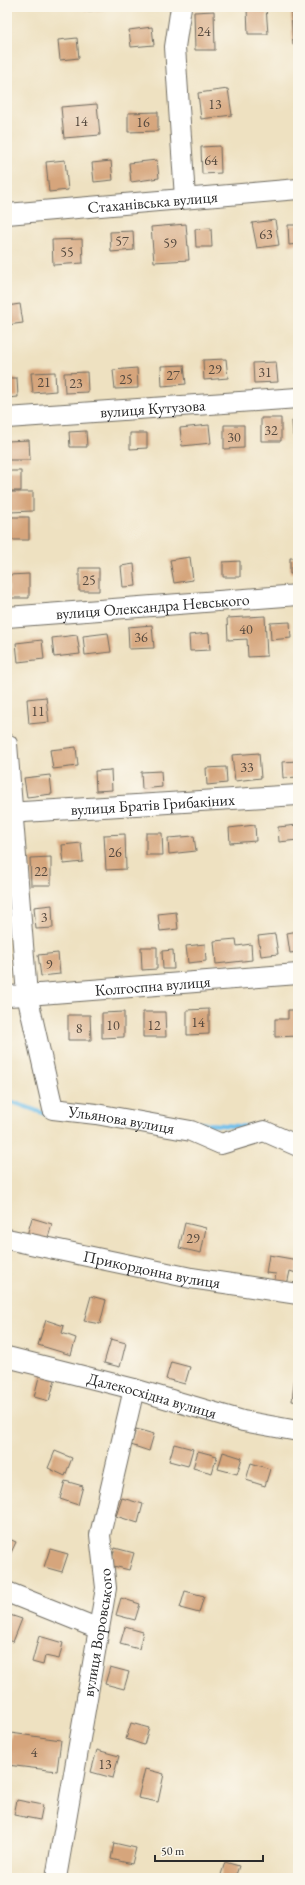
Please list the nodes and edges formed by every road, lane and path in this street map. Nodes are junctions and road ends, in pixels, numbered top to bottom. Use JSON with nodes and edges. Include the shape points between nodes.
{"nodes":[{"id":1,"x":181,"y":7,"type":"edge"},
{"id":2,"x":298,"y":189,"type":"edge"},
{"id":3,"x":185,"y":198,"type":"junction"},
{"id":4,"x":7,"y":214,"type":"edge"},
{"id":5,"x":298,"y":398,"type":"edge"},
{"id":6,"x":7,"y":418,"type":"edge"},
{"id":7,"x":298,"y":595,"type":"edge"},
{"id":8,"x":7,"y":617,"type":"edge"},
{"id":9,"x":7,"y":744,"type":"edge"},
{"id":10,"x":298,"y":795,"type":"edge"},
{"id":11,"x":10,"y":813,"type":"edge"},
{"id":12,"x":298,"y":974,"type":"edge"},
{"id":13,"x":7,"y":996,"type":"edge"},
{"id":14,"x":27,"y":996,"type":"junction"},
{"id":15,"x":298,"y":1146,"type":"edge"},
{"id":16,"x":7,"y":1239,"type":"edge"},
{"id":17,"x":298,"y":1294,"type":"edge"},
{"id":18,"x":7,"y":1357,"type":"edge"},
{"id":19,"x":134,"y":1389,"type":"junction"},
{"id":20,"x":298,"y":1431,"type":"edge"},
{"id":21,"x":7,"y":1592,"type":"edge"},
{"id":22,"x":99,"y":1630,"type":"junction"},
{"id":23,"x":56,"y":1878,"type":"edge"}],
"edges":[{"from":1,"to":3,"type":"street","via":[[175,47]]},
{"from":2,"to":3,"type":"street","name":"Стаханівська вулиця"},
{"from":3,"to":4,"type":"street","name":"Стаханівська вулиця"},
{"from":5,"to":6,"type":"street","name":"вулиця Кутузова"},
{"from":7,"to":8,"type":"street","name":"вулиця Олександра Невського"},
{"from":9,"to":11,"type":"street"},
{"from":10,"to":11,"type":"street","name":"вулиця Братів Грибакіних"},
{"from":11,"to":14,"type":"street"},
{"from":12,"to":14,"type":"street","name":"Колгоспна вулиця"},
{"from":13,"to":14,"type":"street","name":"Колгоспна вулиця"},
{"from":14,"to":15,"type":"street","name":"Ульянова вулиця","via":[[53,1110],[96,1114],[191,1131],[221,1144],[264,1131]]},
{"from":16,"to":17,"type":"street","name":"Прикордонна вулиця","via":[[191,1278]]},
{"from":18,"to":19,"type":"street","name":"Далекосхідна вулиця"},
{"from":19,"to":20,"type":"street","name":"Далекосхідна вулиця","via":[[243,1422]]},
{"from":19,"to":22,"type":"street","name":"вулиця Воровського","via":[[100,1535],[106,1588]]},
{"from":21,"to":22,"type":"street"},
{"from":22,"to":23,"type":"street","name":"вулиця Воровського"}]}
